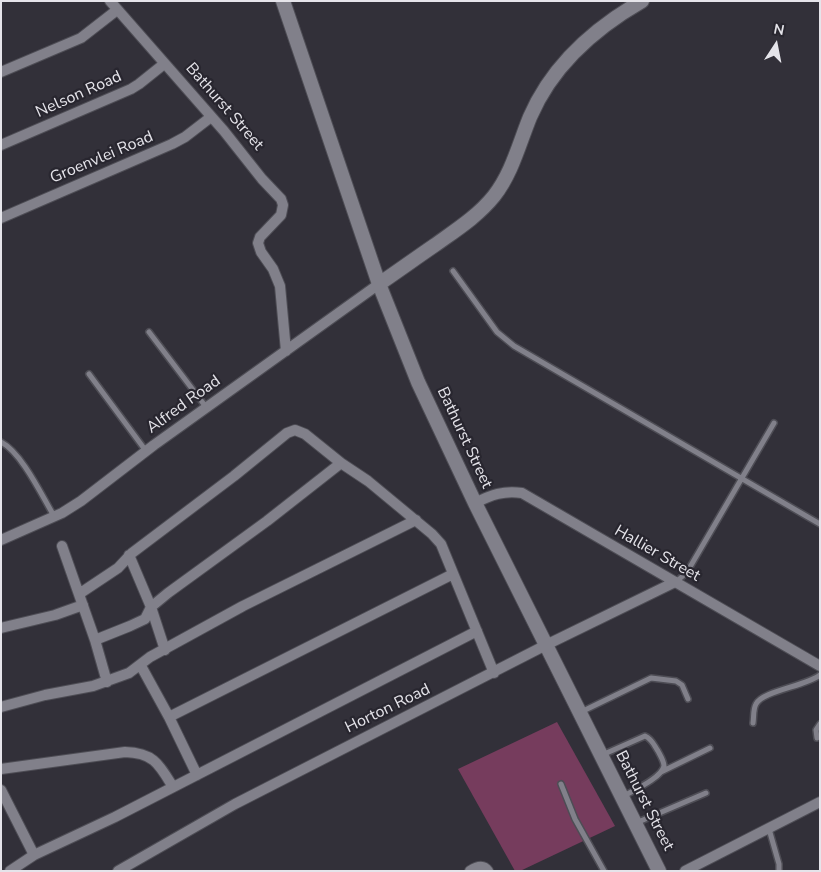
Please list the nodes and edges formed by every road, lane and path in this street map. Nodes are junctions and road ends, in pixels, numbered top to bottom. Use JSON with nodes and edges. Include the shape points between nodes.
{"nodes":[{"id":1,"x":110,"y":1,"type":"edge"},
{"id":2,"x":283,"y":1,"type":"edge"},
{"id":3,"x":642,"y":1,"type":"edge"},
{"id":4,"x":117,"y":10,"type":"junction"},
{"id":5,"x":164,"y":64,"type":"junction"},
{"id":6,"x":1,"y":72,"type":"edge"},
{"id":7,"x":211,"y":117,"type":"junction"},
{"id":8,"x":1,"y":145,"type":"edge"},
{"id":9,"x":1,"y":218,"type":"edge"},
{"id":10,"x":453,"y":271,"type":"dead end"},
{"id":11,"x":379,"y":284,"type":"junction"},
{"id":12,"x":149,"y":332,"type":"dead end"},
{"id":13,"x":286,"y":351,"type":"junction"},
{"id":14,"x":89,"y":374,"type":"dead end"},
{"id":15,"x":206,"y":408,"type":"junction"},
{"id":16,"x":774,"y":423,"type":"dead end"},
{"id":17,"x":1,"y":442,"type":"edge"},
{"id":18,"x":146,"y":451,"type":"junction"},
{"id":19,"x":342,"y":463,"type":"junction"},
{"id":20,"x":742,"y":478,"type":"junction"},
{"id":21,"x":475,"y":503,"type":"junction"},
{"id":22,"x":54,"y":516,"type":"junction"},
{"id":23,"x":416,"y":520,"type":"junction"},
{"id":24,"x":820,"y":524,"type":"edge"},
{"id":25,"x":1,"y":540,"type":"edge"},
{"id":26,"x":62,"y":546,"type":"dead end"},
{"id":27,"x":129,"y":556,"type":"junction"},
{"id":28,"x":453,"y":574,"type":"junction"},
{"id":29,"x":675,"y":582,"type":"junction"},
{"id":30,"x":80,"y":594,"type":"junction"},
{"id":31,"x":83,"y":605,"type":"junction"},
{"id":32,"x":151,"y":608,"type":"junction"},
{"id":33,"x":1,"y":628,"type":"edge"},
{"id":34,"x":477,"y":631,"type":"junction"},
{"id":35,"x":95,"y":640,"type":"junction"},
{"id":36,"x":546,"y":645,"type":"junction"},
{"id":37,"x":165,"y":650,"type":"junction"},
{"id":38,"x":140,"y":666,"type":"junction"},
{"id":39,"x":820,"y":666,"type":"edge"},
{"id":40,"x":494,"y":673,"type":"junction"},
{"id":41,"x":820,"y":675,"type":"edge"},
{"id":42,"x":108,"y":682,"type":"junction"},
{"id":43,"x":688,"y":699,"type":"dead end"},
{"id":44,"x":1,"y":707,"type":"edge"},
{"id":45,"x":580,"y":713,"type":"junction"},
{"id":46,"x":169,"y":717,"type":"junction"},
{"id":47,"x":754,"y":723,"type":"dead end"},
{"id":48,"x":820,"y":724,"type":"edge"},
{"id":49,"x":817,"y":738,"type":"dead end"},
{"id":50,"x":710,"y":748,"type":"dead end"},
{"id":51,"x":601,"y":755,"type":"junction"},
{"id":52,"x":1,"y":769,"type":"edge"},
{"id":53,"x":661,"y":772,"type":"junction"},
{"id":54,"x":197,"y":775,"type":"junction"},
{"id":55,"x":562,"y":784,"type":"dead end"},
{"id":56,"x":173,"y":787,"type":"junction"},
{"id":57,"x":2,"y":793,"type":"edge"},
{"id":58,"x":706,"y":793,"type":"dead end"},
{"id":59,"x":622,"y":797,"type":"junction"},
{"id":60,"x":820,"y":802,"type":"edge"},
{"id":61,"x":635,"y":823,"type":"junction"},
{"id":62,"x":769,"y":829,"type":"junction"},
{"id":63,"x":34,"y":855,"type":"junction"},
{"id":64,"x":692,"y":869,"type":"edge"},
{"id":65,"x":10,"y":871,"type":"edge"},
{"id":66,"x":118,"y":871,"type":"edge"},
{"id":67,"x":470,"y":871,"type":"edge"},
{"id":68,"x":488,"y":871,"type":"edge"},
{"id":69,"x":604,"y":871,"type":"edge"},
{"id":70,"x":659,"y":871,"type":"edge"},
{"id":71,"x":779,"y":871,"type":"edge"}],
"edges":[{"from":1,"to":4,"type":"street","name":"Bathurst Street"},
{"from":2,"to":11,"type":"main road","name":"Bathurst Street"},
{"from":3,"to":11,"type":"main road","via":[[589,38],[550,82],[538,100],[505,180],[486,205]]},
{"from":4,"to":5,"type":"street","name":"Bathurst Street"},
{"from":4,"to":6,"type":"street","via":[[81,38]]},
{"from":5,"to":7,"type":"street","name":"Bathurst Street"},
{"from":5,"to":8,"type":"street","name":"Nelson Road","via":[[131,89]]},
{"from":7,"to":9,"type":"street","name":"Groenvlei Road","via":[[172,144]]},
{"from":7,"to":13,"type":"street","name":"Bathurst Street","via":[[283,205],[280,215],[258,242],[280,286]]},
{"from":10,"to":20,"type":"lane","via":[[503,339]]},
{"from":11,"to":13,"type":"street","name":"Alfred Road"},
{"from":11,"to":21,"type":"main road","name":"Bathurst Street","via":[[418,382]]},
{"from":12,"to":15,"type":"lane"},
{"from":13,"to":15,"type":"street","name":"Alfred Road"},
{"from":14,"to":18,"type":"lane"},
{"from":15,"to":18,"type":"street","name":"Alfred Road"},
{"from":16,"to":20,"type":"lane"},
{"from":17,"to":22,"type":"lane","via":[[8,446],[28,472]]},
{"from":18,"to":22,"type":"street","name":"Alfred Road","via":[[97,490]]},
{"from":19,"to":23,"type":"street"},
{"from":19,"to":27,"type":"street","via":[[305,434],[291,431]]},
{"from":19,"to":32,"type":"street"},
{"from":20,"to":24,"type":"lane"},
{"from":20,"to":29,"type":"lane","via":[[685,574]]},
{"from":21,"to":29,"type":"street","name":"Hallier Street","via":[[496,493],[522,493]]},
{"from":21,"to":36,"type":"main road","name":"Bathurst Street"},
{"from":22,"to":25,"type":"street","name":"Alfred Road"},
{"from":23,"to":28,"type":"street","via":[[441,544]]},
{"from":23,"to":37,"type":"street","via":[[243,606]]},
{"from":26,"to":30,"type":"street"},
{"from":27,"to":30,"type":"street","via":[[118,568]]},
{"from":27,"to":32,"type":"street"},
{"from":28,"to":34,"type":"street"},
{"from":28,"to":46,"type":"street"},
{"from":29,"to":36,"type":"street","name":"Horton Road"},
{"from":29,"to":39,"type":"street","name":"Hallier Street"},
{"from":30,"to":31,"type":"street"},
{"from":31,"to":33,"type":"street","via":[[55,616]]},
{"from":31,"to":35,"type":"street"},
{"from":32,"to":35,"type":"street","via":[[145,619]]},
{"from":32,"to":37,"type":"street"},
{"from":34,"to":40,"type":"street"},
{"from":34,"to":54,"type":"street"},
{"from":35,"to":42,"type":"street"},
{"from":36,"to":40,"type":"street","name":"Horton Road"},
{"from":36,"to":45,"type":"main road","name":"Bathurst Street"},
{"from":37,"to":38,"type":"street"},
{"from":38,"to":42,"type":"street"},
{"from":38,"to":46,"type":"street"},
{"from":40,"to":66,"type":"street","name":"Horton Road","via":[[235,804]]},
{"from":41,"to":47,"type":"lane","via":[[807,683],[760,699],[755,708]]},
{"from":42,"to":44,"type":"street"},
{"from":43,"to":45,"type":"lane","via":[[676,681],[651,678]]},
{"from":45,"to":51,"type":"main road","name":"Bathurst Street"},
{"from":46,"to":54,"type":"street"},
{"from":48,"to":49,"type":"lane","via":[[816,730]]},
{"from":50,"to":53,"type":"lane"},
{"from":51,"to":53,"type":"lane","via":[[648,737],[663,760]]},
{"from":51,"to":59,"type":"main road","name":"Bathurst Street"},
{"from":52,"to":56,"type":"street","via":[[136,753],[151,758]]},
{"from":53,"to":59,"type":"lane"},
{"from":54,"to":56,"type":"street"},
{"from":55,"to":69,"type":"lane","via":[[575,819]]},
{"from":56,"to":63,"type":"street"},
{"from":57,"to":63,"type":"street"},
{"from":58,"to":61,"type":"lane"},
{"from":59,"to":61,"type":"main road","name":"Bathurst Street"},
{"from":60,"to":62,"type":"street"},
{"from":61,"to":70,"type":"main road","name":"Bathurst Street"},
{"from":62,"to":64,"type":"street"},
{"from":62,"to":71,"type":"lane"},
{"from":63,"to":65,"type":"street"},
{"from":67,"to":68,"type":"street","via":[[483,867]]}]}
